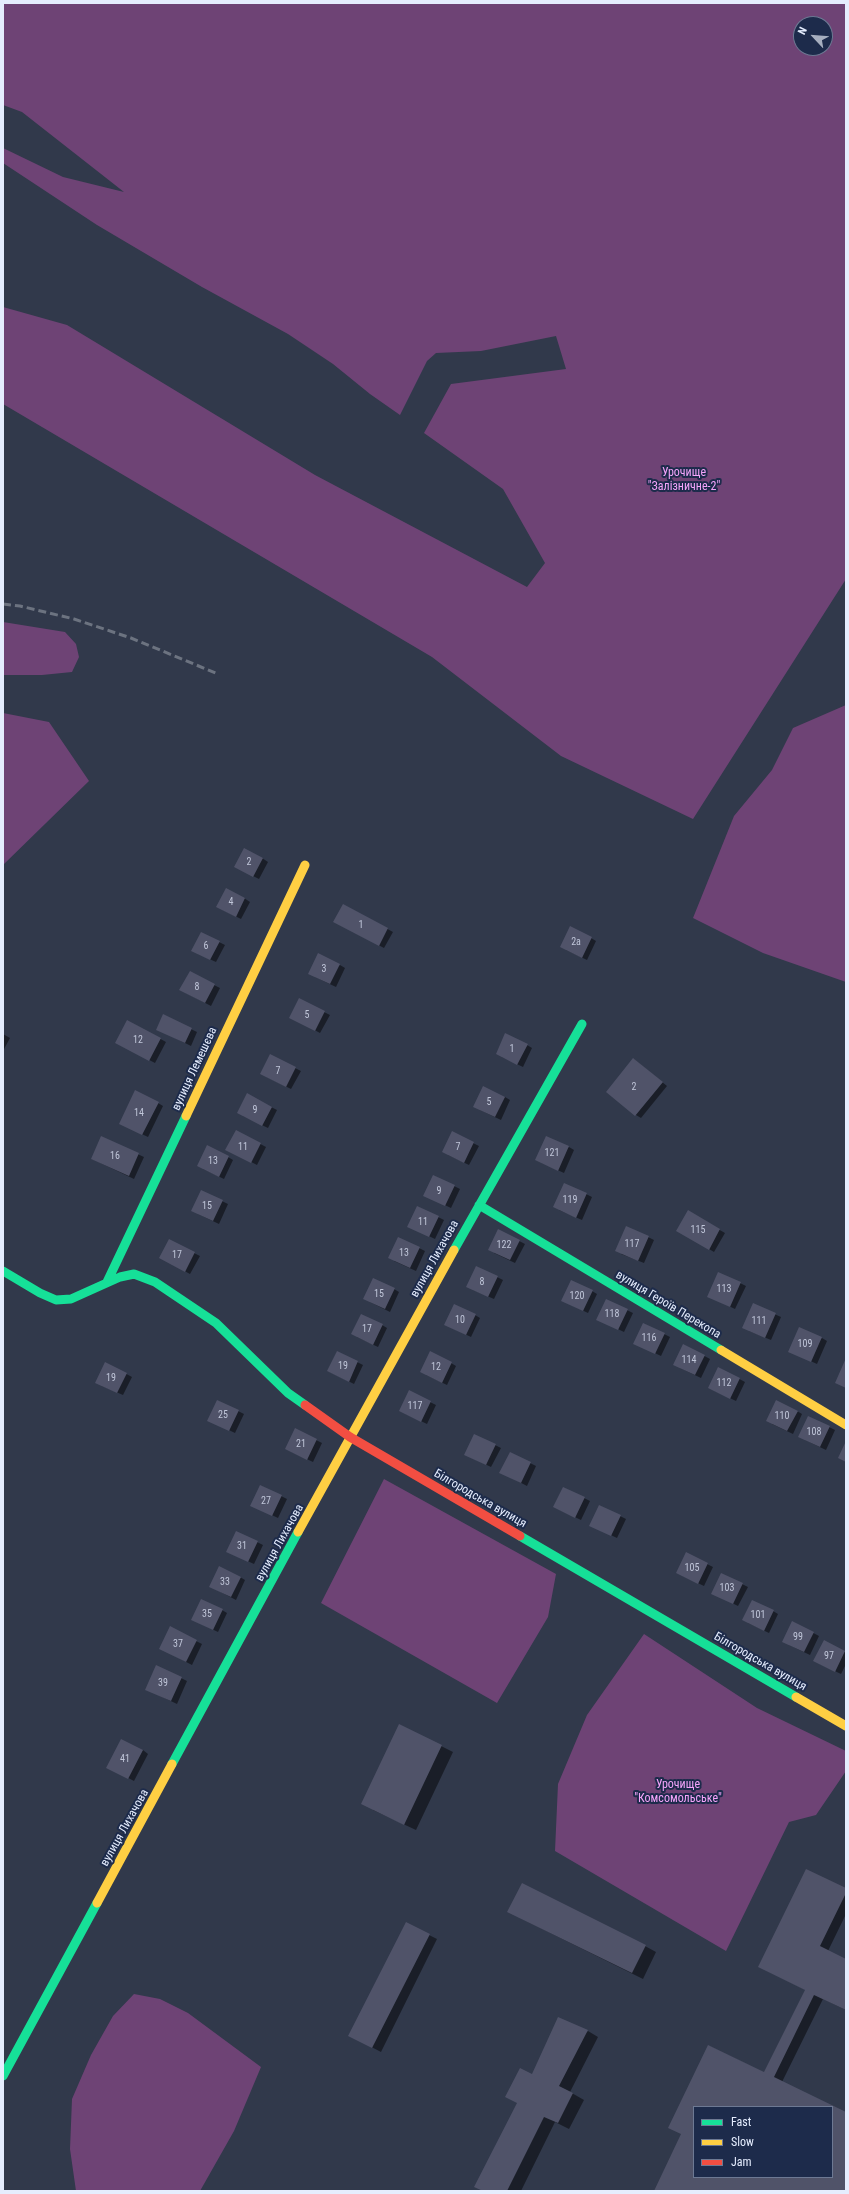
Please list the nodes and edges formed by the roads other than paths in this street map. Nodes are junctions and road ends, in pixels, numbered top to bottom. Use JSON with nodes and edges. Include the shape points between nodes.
{"nodes":[{"id":1,"x":305,"y":865,"type":"dead end"},
{"id":2,"x":582,"y":1024,"type":"dead end"},
{"id":3,"x":479,"y":1205,"type":"junction"},
{"id":4,"x":3,"y":1271,"type":"edge"},
{"id":5,"x":107,"y":1282,"type":"junction"},
{"id":6,"x":846,"y":1425,"type":"edge"},
{"id":7,"x":350,"y":1437,"type":"junction"},
{"id":8,"x":846,"y":1726,"type":"edge"},
{"id":9,"x":3,"y":2076,"type":"edge"}],
"edges":[{"from":1,"to":5,"type":"street","name":"вулиця Лемешєва"},
{"from":2,"to":3,"type":"street","name":"вулиця Лихачова"},
{"from":3,"to":6,"type":"street","name":"вулиця Героїв Перекопа"},
{"from":3,"to":7,"type":"street","name":"вулиця Лихачова"},
{"from":4,"to":5,"type":"street","via":[[56,1300],[71,1299]]},
{"from":5,"to":7,"type":"street","name":"Білгородська вулиця","via":[[134,1274],[155,1282],[191,1304],[230,1336],[288,1393]]},
{"from":7,"to":8,"type":"street","name":"Білгородська вулиця"},
{"from":7,"to":9,"type":"street","name":"вулиця Лихачова"}]}
